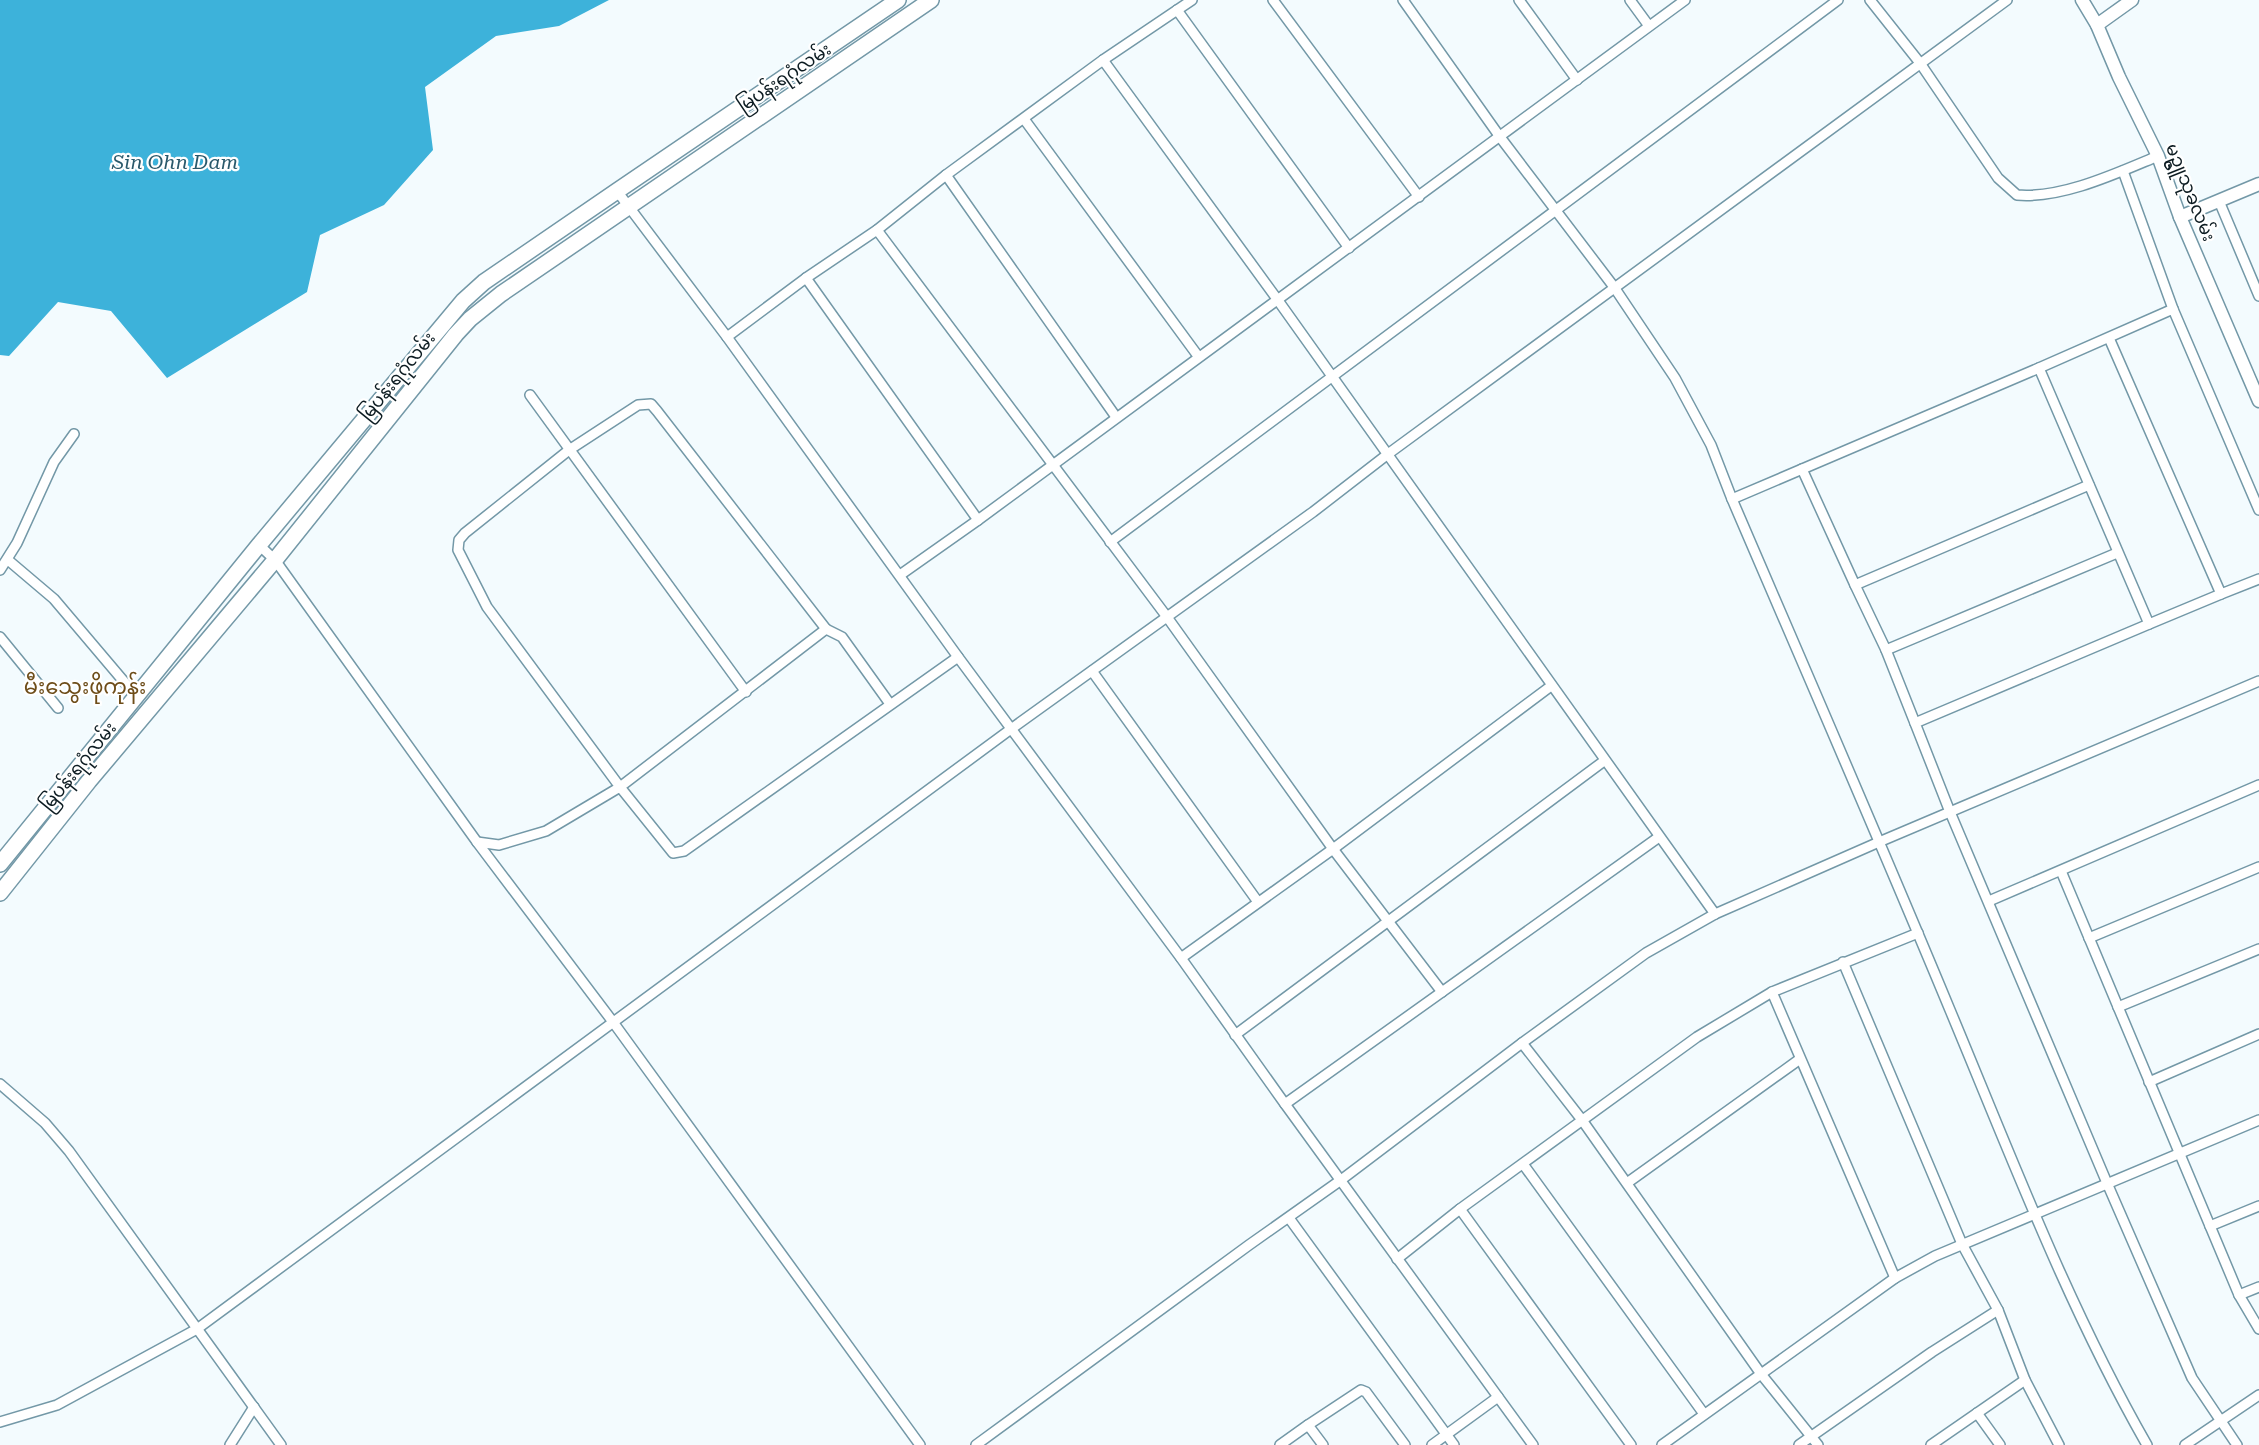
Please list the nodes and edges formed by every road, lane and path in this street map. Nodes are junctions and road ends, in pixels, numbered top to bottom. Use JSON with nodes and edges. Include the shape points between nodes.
{"nodes":[{"id":1,"x":898,"y":0,"type":"edge"},
{"id":2,"x":931,"y":0,"type":"edge"},
{"id":3,"x":1192,"y":0,"type":"edge"},
{"id":4,"x":1273,"y":0,"type":"edge"},
{"id":5,"x":1403,"y":0,"type":"edge"},
{"id":6,"x":1519,"y":0,"type":"edge"},
{"id":7,"x":1630,"y":0,"type":"edge"},
{"id":8,"x":1685,"y":0,"type":"edge"},
{"id":9,"x":1838,"y":0,"type":"edge"},
{"id":10,"x":1870,"y":0,"type":"edge"},
{"id":11,"x":2007,"y":0,"type":"edge"},
{"id":12,"x":2082,"y":0,"type":"edge"},
{"id":13,"x":2132,"y":0,"type":"edge"},
{"id":14,"x":1177,"y":10,"type":"junction"},
{"id":15,"x":2097,"y":25,"type":"junction"},
{"id":16,"x":1649,"y":26,"type":"junction"},
{"id":17,"x":1103,"y":60,"type":"junction"},
{"id":18,"x":1920,"y":63,"type":"junction"},
{"id":19,"x":1577,"y":80,"type":"junction"},
{"id":20,"x":1024,"y":119,"type":"junction"},
{"id":21,"x":1500,"y":137,"type":"junction"},
{"id":22,"x":2158,"y":156,"type":"junction"},
{"id":23,"x":2123,"y":171,"type":"junction"},
{"id":24,"x":946,"y":176,"type":"junction"},
{"id":25,"x":2259,"y":184,"type":"edge"},
{"id":26,"x":617,"y":191,"type":"junction"},
{"id":27,"x":1419,"y":197,"type":"junction"},
{"id":28,"x":2219,"y":201,"type":"junction"},
{"id":29,"x":629,"y":206,"type":"junction"},
{"id":30,"x":1555,"y":211,"type":"junction"},
{"id":31,"x":2180,"y":217,"type":"junction"},
{"id":32,"x":877,"y":230,"type":"junction"},
{"id":33,"x":1349,"y":248,"type":"junction"},
{"id":34,"x":806,"y":278,"type":"junction"},
{"id":35,"x":1614,"y":287,"type":"junction"},
{"id":36,"x":2259,"y":296,"type":"edge"},
{"id":37,"x":1277,"y":299,"type":"junction"},
{"id":38,"x":2173,"y":309,"type":"junction"},
{"id":39,"x":727,"y":337,"type":"junction"},
{"id":40,"x":2109,"y":338,"type":"junction"},
{"id":41,"x":1198,"y":356,"type":"junction"},
{"id":42,"x":2039,"y":368,"type":"junction"},
{"id":43,"x":1333,"y":377,"type":"junction"},
{"id":44,"x":530,"y":395,"type":"dead end"},
{"id":45,"x":2259,"y":401,"type":"edge"},
{"id":46,"x":1116,"y":417,"type":"junction"},
{"id":47,"x":74,"y":434,"type":"dead end"},
{"id":48,"x":569,"y":450,"type":"junction"},
{"id":49,"x":1388,"y":454,"type":"junction"},
{"id":50,"x":1051,"y":465,"type":"junction"},
{"id":51,"x":1802,"y":469,"type":"junction"},
{"id":52,"x":2089,"y":485,"type":"junction"},
{"id":53,"x":1732,"y":499,"type":"junction"},
{"id":54,"x":2259,"y":510,"type":"edge"},
{"id":55,"x":978,"y":520,"type":"junction"},
{"id":56,"x":1110,"y":542,"type":"junction"},
{"id":57,"x":259,"y":545,"type":"junction"},
{"id":58,"x":2117,"y":553,"type":"junction"},
{"id":59,"x":8,"y":560,"type":"junction"},
{"id":60,"x":276,"y":560,"type":"junction"},
{"id":61,"x":0,"y":570,"type":"edge"},
{"id":62,"x":900,"y":575,"type":"junction"},
{"id":63,"x":2259,"y":579,"type":"edge"},
{"id":64,"x":1855,"y":585,"type":"junction"},
{"id":65,"x":2221,"y":594,"type":"junction"},
{"id":66,"x":1167,"y":617,"type":"junction"},
{"id":67,"x":2149,"y":624,"type":"junction"},
{"id":68,"x":826,"y":629,"type":"junction"},
{"id":69,"x":0,"y":637,"type":"edge"},
{"id":70,"x":1886,"y":650,"type":"junction"},
{"id":71,"x":958,"y":657,"type":"junction"},
{"id":72,"x":1092,"y":671,"type":"junction"},
{"id":73,"x":2259,"y":681,"type":"edge"},
{"id":74,"x":1551,"y":686,"type":"junction"},
{"id":75,"x":746,"y":692,"type":"junction"},
{"id":76,"x":136,"y":696,"type":"junction"},
{"id":77,"x":890,"y":704,"type":"junction"},
{"id":78,"x":58,"y":708,"type":"dead end"},
{"id":79,"x":1915,"y":723,"type":"junction"},
{"id":80,"x":1011,"y":729,"type":"junction"},
{"id":81,"x":1604,"y":761,"type":"junction"},
{"id":82,"x":2259,"y":785,"type":"edge"},
{"id":83,"x":620,"y":787,"type":"junction"},
{"id":84,"x":1950,"y":812,"type":"junction"},
{"id":85,"x":1659,"y":837,"type":"junction"},
{"id":86,"x":477,"y":842,"type":"junction"},
{"id":87,"x":1879,"y":842,"type":"junction"},
{"id":88,"x":1333,"y":849,"type":"junction"},
{"id":89,"x":0,"y":864,"type":"edge"},
{"id":90,"x":2259,"y":867,"type":"edge"},
{"id":91,"x":2061,"y":871,"type":"junction"},
{"id":92,"x":0,"y":893,"type":"edge"},
{"id":93,"x":1989,"y":901,"type":"junction"},
{"id":94,"x":1258,"y":902,"type":"junction"},
{"id":95,"x":1715,"y":914,"type":"junction"},
{"id":96,"x":1388,"y":923,"type":"junction"},
{"id":97,"x":1918,"y":933,"type":"junction"},
{"id":98,"x":2089,"y":938,"type":"junction"},
{"id":99,"x":2259,"y":949,"type":"edge"},
{"id":100,"x":1181,"y":958,"type":"junction"},
{"id":101,"x":1843,"y":962,"type":"junction"},
{"id":102,"x":1442,"y":992,"type":"junction"},
{"id":103,"x":1772,"y":992,"type":"junction"},
{"id":104,"x":2118,"y":1007,"type":"junction"},
{"id":105,"x":613,"y":1022,"type":"junction"},
{"id":106,"x":2259,"y":1034,"type":"edge"},
{"id":107,"x":1234,"y":1035,"type":"junction"},
{"id":108,"x":1522,"y":1043,"type":"junction"},
{"id":109,"x":1800,"y":1059,"type":"junction"},
{"id":110,"x":2149,"y":1082,"type":"junction"},
{"id":111,"x":0,"y":1084,"type":"edge"},
{"id":112,"x":1285,"y":1104,"type":"junction"},
{"id":113,"x":1582,"y":1120,"type":"junction"},
{"id":114,"x":2259,"y":1120,"type":"edge"},
{"id":115,"x":2180,"y":1154,"type":"junction"},
{"id":116,"x":1523,"y":1164,"type":"junction"},
{"id":117,"x":1341,"y":1180,"type":"junction"},
{"id":118,"x":1627,"y":1183,"type":"junction"},
{"id":119,"x":2107,"y":1183,"type":"junction"},
{"id":120,"x":2259,"y":1206,"type":"edge"},
{"id":121,"x":1460,"y":1209,"type":"junction"},
{"id":122,"x":2035,"y":1214,"type":"junction"},
{"id":123,"x":1289,"y":1218,"type":"junction"},
{"id":124,"x":2210,"y":1226,"type":"junction"},
{"id":125,"x":1962,"y":1244,"type":"junction"},
{"id":126,"x":1397,"y":1259,"type":"junction"},
{"id":127,"x":1894,"y":1278,"type":"junction"},
{"id":128,"x":2259,"y":1287,"type":"edge"},
{"id":129,"x":2239,"y":1295,"type":"junction"},
{"id":130,"x":1998,"y":1310,"type":"junction"},
{"id":131,"x":197,"y":1329,"type":"junction"},
{"id":132,"x":2259,"y":1329,"type":"edge"},
{"id":133,"x":1761,"y":1374,"type":"junction"},
{"id":134,"x":2025,"y":1380,"type":"junction"},
{"id":135,"x":2259,"y":1395,"type":"edge"},
{"id":136,"x":1498,"y":1397,"type":"junction"},
{"id":137,"x":254,"y":1407,"type":"junction"},
{"id":138,"x":1704,"y":1413,"type":"junction"},
{"id":139,"x":1977,"y":1413,"type":"junction"},
{"id":140,"x":2219,"y":1421,"type":"junction"},
{"id":141,"x":0,"y":1422,"type":"edge"},
{"id":142,"x":1308,"y":1425,"type":"junction"},
{"id":143,"x":1447,"y":1434,"type":"junction"},
{"id":144,"x":1811,"y":1436,"type":"junction"},
{"id":145,"x":230,"y":1445,"type":"edge"},
{"id":146,"x":281,"y":1445,"type":"edge"},
{"id":147,"x":920,"y":1445,"type":"edge"},
{"id":148,"x":976,"y":1445,"type":"edge"},
{"id":149,"x":1280,"y":1445,"type":"edge"},
{"id":150,"x":1323,"y":1445,"type":"edge"},
{"id":151,"x":1405,"y":1445,"type":"edge"},
{"id":152,"x":1432,"y":1445,"type":"edge"},
{"id":153,"x":1454,"y":1445,"type":"edge"},
{"id":154,"x":1533,"y":1445,"type":"edge"},
{"id":155,"x":1631,"y":1445,"type":"edge"},
{"id":156,"x":1662,"y":1445,"type":"edge"},
{"id":157,"x":1799,"y":1445,"type":"edge"},
{"id":158,"x":1818,"y":1445,"type":"edge"},
{"id":159,"x":1931,"y":1445,"type":"edge"},
{"id":160,"x":2000,"y":1445,"type":"edge"},
{"id":161,"x":2059,"y":1445,"type":"edge"},
{"id":162,"x":2147,"y":1445,"type":"edge"},
{"id":163,"x":2185,"y":1445,"type":"edge"},
{"id":164,"x":2237,"y":1445,"type":"edge"}],
"edges":[{"from":1,"to":26,"type":"main road","name":"မြပန်းရဂုံလမ်း"},
{"from":2,"to":29,"type":"main road","name":"မြပန်းရဂုံလမ်း"},
{"from":3,"to":14,"type":"street"},
{"from":4,"to":27,"type":"street"},
{"from":5,"to":21,"type":"street"},
{"from":6,"to":19,"type":"street"},
{"from":7,"to":16,"type":"street"},
{"from":8,"to":16,"type":"street"},
{"from":9,"to":30,"type":"street"},
{"from":10,"to":18,"type":"street"},
{"from":11,"to":18,"type":"street"},
{"from":12,"to":15,"type":"street","name":"မဥ္ဇူသုခလမ်း"},
{"from":13,"to":15,"type":"street"},
{"from":14,"to":17,"type":"street"},
{"from":14,"to":33,"type":"street"},
{"from":15,"to":22,"type":"street","name":"မဥ္ဇူသုခလမ်း"},
{"from":16,"to":19,"type":"street"},
{"from":17,"to":20,"type":"street"},
{"from":17,"to":37,"type":"street"},
{"from":18,"to":23,"type":"street","via":[[1998,178],[2017,195],[2059,192]]},
{"from":18,"to":35,"type":"street"},
{"from":19,"to":21,"type":"street"},
{"from":20,"to":24,"type":"street"},
{"from":20,"to":41,"type":"street"},
{"from":21,"to":27,"type":"street"},
{"from":21,"to":30,"type":"street"},
{"from":22,"to":23,"type":"street"},
{"from":22,"to":31,"type":"street","name":"မဥ္ဇူသုခလမ်း"},
{"from":23,"to":38,"type":"street"},
{"from":24,"to":32,"type":"street"},
{"from":24,"to":46,"type":"street"},
{"from":25,"to":28,"type":"street"},
{"from":26,"to":29,"type":"street"},
{"from":26,"to":57,"type":"main road","name":"မြပန်းရဂုံလမ်း","via":[[484,282],[463,301]]},
{"from":27,"to":33,"type":"street"},
{"from":28,"to":31,"type":"street"},
{"from":28,"to":36,"type":"street"},
{"from":29,"to":39,"type":"street"},
{"from":29,"to":60,"type":"main road","name":"မြပန်းရဂုံလမ်း","via":[[470,319]]},
{"from":30,"to":35,"type":"street"},
{"from":30,"to":43,"type":"street"},
{"from":31,"to":45,"type":"street","name":"မဥ္ဇူသုခလမ်း"},
{"from":32,"to":34,"type":"street"},
{"from":32,"to":50,"type":"street"},
{"from":33,"to":37,"type":"street"},
{"from":34,"to":39,"type":"street"},
{"from":34,"to":55,"type":"street"},
{"from":35,"to":49,"type":"street"},
{"from":35,"to":53,"type":"street","via":[[1675,378],[1712,445]]},
{"from":37,"to":41,"type":"street"},
{"from":37,"to":43,"type":"street"},
{"from":38,"to":40,"type":"street"},
{"from":38,"to":54,"type":"street"},
{"from":39,"to":62,"type":"street"},
{"from":40,"to":42,"type":"street"},
{"from":40,"to":65,"type":"street"},
{"from":41,"to":46,"type":"street"},
{"from":42,"to":51,"type":"street"},
{"from":42,"to":52,"type":"street"},
{"from":43,"to":49,"type":"street"},
{"from":43,"to":56,"type":"street"},
{"from":44,"to":48,"type":"street"},
{"from":46,"to":50,"type":"street"},
{"from":47,"to":59,"type":"street","via":[[54,462]]},
{"from":48,"to":68,"type":"street","via":[[638,405],[651,404]]},
{"from":48,"to":75,"type":"street"},
{"from":48,"to":83,"type":"street","via":[[465,533],[458,550],[488,607]]},
{"from":49,"to":66,"type":"street"},
{"from":49,"to":74,"type":"street"},
{"from":50,"to":55,"type":"street"},
{"from":50,"to":56,"type":"street"},
{"from":51,"to":53,"type":"street"},
{"from":51,"to":64,"type":"street"},
{"from":52,"to":58,"type":"street"},
{"from":52,"to":64,"type":"street"},
{"from":53,"to":87,"type":"street"},
{"from":55,"to":62,"type":"street"},
{"from":56,"to":66,"type":"street"},
{"from":57,"to":60,"type":"street"},
{"from":57,"to":76,"type":"main road","name":"မြပန်းရဂုံလမ်း"},
{"from":58,"to":67,"type":"street"},
{"from":58,"to":70,"type":"street"},
{"from":59,"to":61,"type":"street"},
{"from":59,"to":76,"type":"street","via":[[54,599]]},
{"from":60,"to":86,"type":"street"},
{"from":60,"to":92,"type":"main road","name":"မြပန်းရဂုံလမ်း"},
{"from":62,"to":71,"type":"street"},
{"from":63,"to":65,"type":"street"},
{"from":64,"to":70,"type":"street"},
{"from":65,"to":67,"type":"street"},
{"from":66,"to":72,"type":"street"},
{"from":66,"to":88,"type":"street"},
{"from":67,"to":79,"type":"street"},
{"from":68,"to":75,"type":"street"},
{"from":68,"to":77,"type":"street","via":[[843,637]]},
{"from":69,"to":78,"type":"street"},
{"from":70,"to":79,"type":"street"},
{"from":71,"to":77,"type":"street"},
{"from":71,"to":80,"type":"street"},
{"from":72,"to":80,"type":"street"},
{"from":72,"to":94,"type":"street"},
{"from":73,"to":84,"type":"street"},
{"from":74,"to":81,"type":"street"},
{"from":74,"to":88,"type":"street"},
{"from":75,"to":83,"type":"street"},
{"from":76,"to":89,"type":"main road","name":"မြပန်းရဂုံလမ်း"},
{"from":77,"to":83,"type":"street","via":[[677,854],[668,849]]},
{"from":79,"to":84,"type":"street"},
{"from":80,"to":100,"type":"street"},
{"from":80,"to":105,"type":"street"},
{"from":81,"to":85,"type":"street"},
{"from":81,"to":96,"type":"street"},
{"from":82,"to":91,"type":"street"},
{"from":83,"to":86,"type":"street","via":[[546,831],[499,845]]},
{"from":84,"to":87,"type":"street"},
{"from":84,"to":93,"type":"street"},
{"from":85,"to":95,"type":"street"},
{"from":85,"to":102,"type":"street"},
{"from":86,"to":105,"type":"street"},
{"from":87,"to":95,"type":"street"},
{"from":87,"to":97,"type":"street"},
{"from":88,"to":94,"type":"street"},
{"from":88,"to":96,"type":"street"},
{"from":90,"to":98,"type":"street"},
{"from":91,"to":93,"type":"street"},
{"from":91,"to":98,"type":"street"},
{"from":93,"to":119,"type":"street"},
{"from":94,"to":100,"type":"street"},
{"from":95,"to":108,"type":"street","via":[[1646,953]]},
{"from":96,"to":102,"type":"street"},
{"from":96,"to":107,"type":"street"},
{"from":97,"to":101,"type":"street"},
{"from":97,"to":122,"type":"street"},
{"from":98,"to":104,"type":"street"},
{"from":99,"to":104,"type":"street"},
{"from":100,"to":107,"type":"street"},
{"from":101,"to":103,"type":"street"},
{"from":101,"to":125,"type":"street"},
{"from":102,"to":112,"type":"street"},
{"from":103,"to":109,"type":"street"},
{"from":103,"to":113,"type":"street","via":[[1697,1037]]},
{"from":104,"to":110,"type":"street"},
{"from":105,"to":131,"type":"street"},
{"from":105,"to":147,"type":"street"},
{"from":106,"to":110,"type":"street"},
{"from":107,"to":112,"type":"street"},
{"from":108,"to":113,"type":"street"},
{"from":108,"to":117,"type":"street"},
{"from":109,"to":118,"type":"street"},
{"from":109,"to":127,"type":"street"},
{"from":110,"to":115,"type":"street"},
{"from":111,"to":131,"type":"street","via":[[45,1123],[69,1151]]},
{"from":112,"to":117,"type":"street"},
{"from":113,"to":116,"type":"street"},
{"from":113,"to":118,"type":"street"},
{"from":114,"to":115,"type":"street"},
{"from":115,"to":119,"type":"street"},
{"from":115,"to":124,"type":"street"},
{"from":116,"to":121,"type":"street"},
{"from":116,"to":138,"type":"street"},
{"from":117,"to":123,"type":"street"},
{"from":117,"to":126,"type":"street"},
{"from":118,"to":133,"type":"street"},
{"from":119,"to":122,"type":"street"},
{"from":119,"to":140,"type":"street","via":[[2193,1378]]},
{"from":120,"to":124,"type":"street"},
{"from":121,"to":126,"type":"street"},
{"from":121,"to":155,"type":"street"},
{"from":122,"to":125,"type":"street"},
{"from":122,"to":162,"type":"street","via":[[2117,1394]]},
{"from":123,"to":143,"type":"street"},
{"from":123,"to":148,"type":"street"},
{"from":124,"to":129,"type":"street"},
{"from":125,"to":127,"type":"street"},
{"from":125,"to":130,"type":"street"},
{"from":126,"to":136,"type":"street"},
{"from":127,"to":133,"type":"street"},
{"from":128,"to":129,"type":"street"},
{"from":129,"to":132,"type":"street"},
{"from":130,"to":134,"type":"street"},
{"from":130,"to":144,"type":"street"},
{"from":131,"to":137,"type":"street"},
{"from":131,"to":141,"type":"street","via":[[57,1405]]},
{"from":133,"to":138,"type":"street"},
{"from":133,"to":144,"type":"street"},
{"from":134,"to":139,"type":"street"},
{"from":134,"to":161,"type":"street"},
{"from":135,"to":140,"type":"street"},
{"from":136,"to":143,"type":"street"},
{"from":136,"to":154,"type":"street"},
{"from":137,"to":145,"type":"street"},
{"from":137,"to":146,"type":"street"},
{"from":138,"to":156,"type":"street"},
{"from":139,"to":159,"type":"street"},
{"from":139,"to":160,"type":"street"},
{"from":140,"to":163,"type":"street"},
{"from":140,"to":164,"type":"street"},
{"from":142,"to":149,"type":"street"},
{"from":142,"to":150,"type":"street"},
{"from":142,"to":151,"type":"street","via":[[1364,1390]]},
{"from":143,"to":152,"type":"street"},
{"from":143,"to":153,"type":"street"},
{"from":144,"to":157,"type":"street"},
{"from":144,"to":158,"type":"street"}]}
